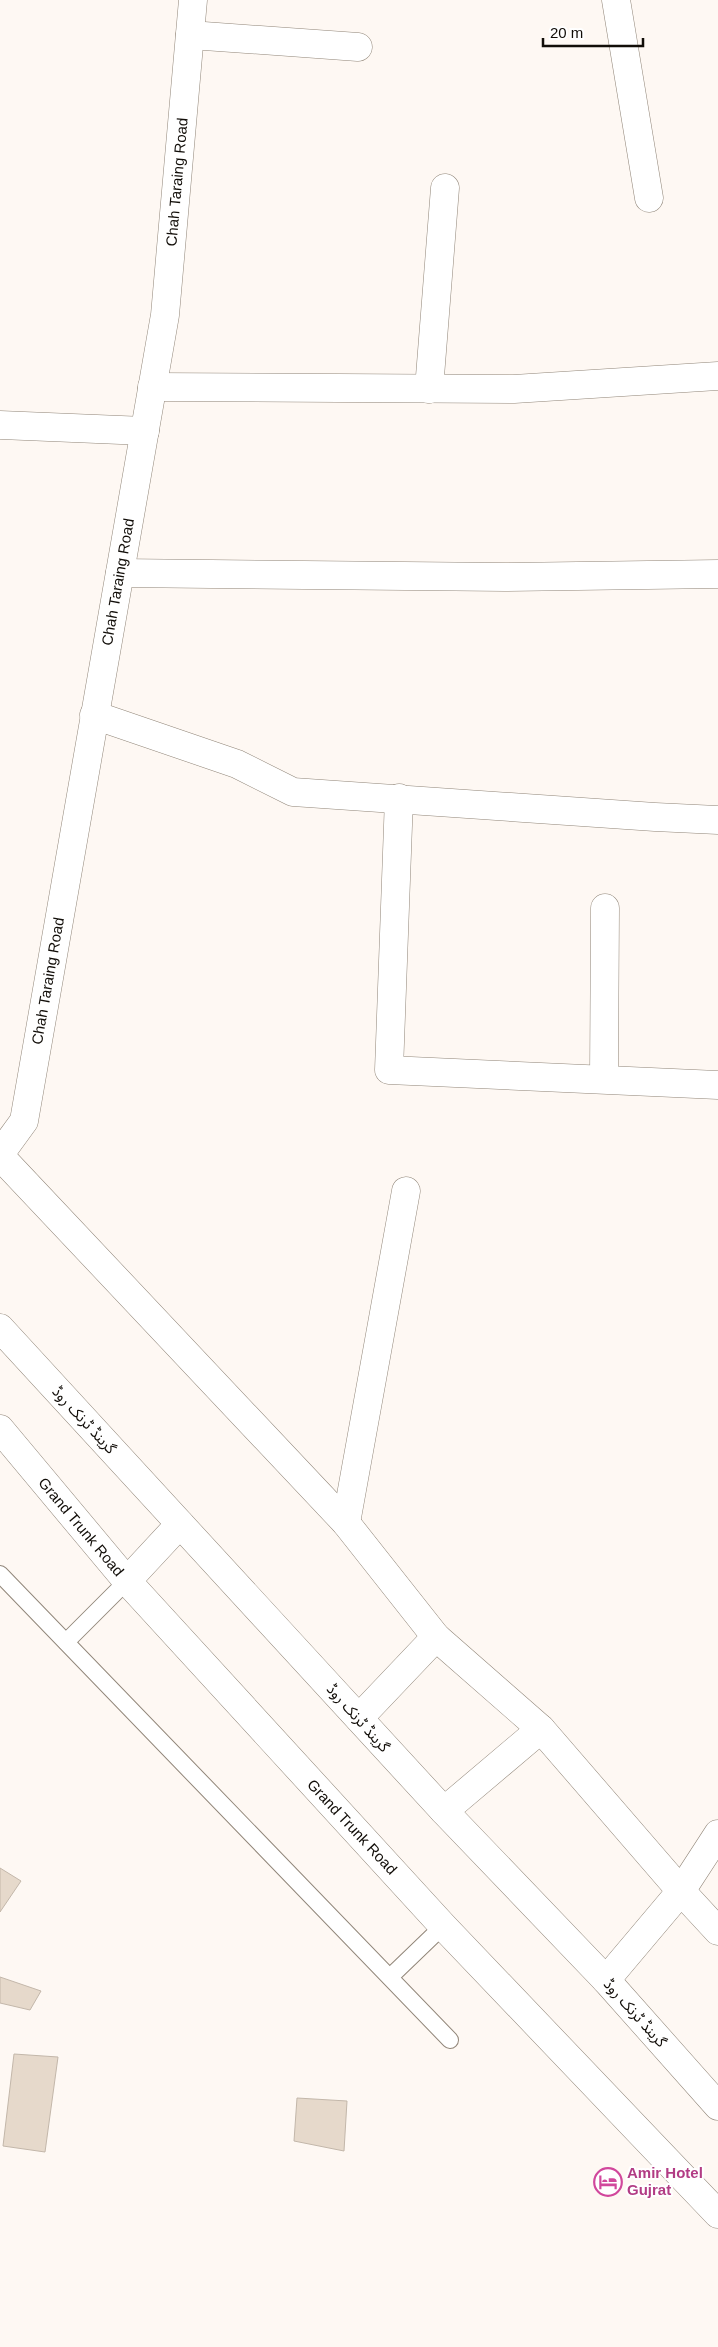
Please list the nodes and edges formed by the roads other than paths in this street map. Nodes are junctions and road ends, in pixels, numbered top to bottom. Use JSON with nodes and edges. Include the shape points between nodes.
{"nodes":[{"id":1,"x":193,"y":0,"type":"edge"},
{"id":2,"x":616,"y":0,"type":"edge"},
{"id":3,"x":190,"y":35,"type":"junction"},
{"id":4,"x":358,"y":47,"type":"dead end"},
{"id":5,"x":445,"y":188,"type":"dead end"},
{"id":6,"x":649,"y":198,"type":"dead end"},
{"id":7,"x":718,"y":376,"type":"edge"},
{"id":8,"x":152,"y":387,"type":"junction"},
{"id":9,"x":429,"y":389,"type":"junction"},
{"id":10,"x":0,"y":425,"type":"edge"},
{"id":11,"x":145,"y":431,"type":"junction"},
{"id":12,"x":120,"y":573,"type":"junction"},
{"id":13,"x":718,"y":574,"type":"edge"},
{"id":14,"x":94,"y":715,"type":"junction"},
{"id":15,"x":399,"y":798,"type":"junction"},
{"id":16,"x":718,"y":820,"type":"edge"},
{"id":17,"x":606,"y":908,"type":"dead end"},
{"id":18,"x":604,"y":1079,"type":"junction"},
{"id":19,"x":718,"y":1085,"type":"edge"},
{"id":20,"x":0,"y":1155,"type":"edge"},
{"id":21,"x":406,"y":1192,"type":"dead end"},
{"id":22,"x":0,"y":1328,"type":"edge"},
{"id":23,"x":0,"y":1429,"type":"edge"},
{"id":24,"x":346,"y":1523,"type":"junction"},
{"id":25,"x":180,"y":1524,"type":"junction"},
{"id":26,"x":0,"y":1574,"type":"edge"},
{"id":27,"x":127,"y":1581,"type":"junction"},
{"id":28,"x":436,"y":1637,"type":"junction"},
{"id":29,"x":66,"y":1642,"type":"junction"},
{"id":30,"x":358,"y":1718,"type":"junction"},
{"id":31,"x":540,"y":1729,"type":"junction"},
{"id":32,"x":444,"y":1811,"type":"junction"},
{"id":33,"x":718,"y":1834,"type":"edge"},
{"id":34,"x":681,"y":1891,"type":"junction"},
{"id":35,"x":443,"y":1926,"type":"junction"},
{"id":36,"x":718,"y":1931,"type":"edge"},
{"id":37,"x":390,"y":1977,"type":"junction"},
{"id":38,"x":606,"y":1980,"type":"junction"},
{"id":39,"x":450,"y":2040,"type":"dead end"},
{"id":40,"x":718,"y":2106,"type":"edge"},
{"id":41,"x":718,"y":2214,"type":"edge"}],
"edges":[{"from":1,"to":3,"type":"street","name":"Chah Taraing Road"},
{"from":2,"to":6,"type":"street"},
{"from":3,"to":4,"type":"street"},
{"from":3,"to":8,"type":"street","name":"Chah Taraing Road","via":[[165,316]]},
{"from":5,"to":9,"type":"street"},
{"from":7,"to":9,"type":"street","via":[[514,389]]},
{"from":8,"to":9,"type":"street"},
{"from":8,"to":11,"type":"street","name":"Chah Taraing Road"},
{"from":10,"to":11,"type":"street"},
{"from":11,"to":12,"type":"street","name":"Chah Taraing Road"},
{"from":12,"to":13,"type":"street"},
{"from":12,"to":14,"type":"street","name":"Chah Taraing Road"},
{"from":14,"to":15,"type":"street","via":[[237,764],[293,792]]},
{"from":14,"to":20,"type":"street","name":"Chah Taraing Road","via":[[24,1121]]},
{"from":15,"to":16,"type":"street"},
{"from":15,"to":18,"type":"street","via":[[389,1070]]},
{"from":17,"to":18,"type":"street"},
{"from":18,"to":19,"type":"street"},
{"from":20,"to":24,"type":"street"},
{"from":21,"to":24,"type":"street"},
{"from":22,"to":25,"type":"street","name":"گرینڈ ٹرنک روڈ"},
{"from":23,"to":27,"type":"street","name":"Grand Trunk Road"},
{"from":24,"to":28,"type":"street"},
{"from":25,"to":27,"type":"street"},
{"from":25,"to":30,"type":"street","name":"گرینڈ ٹرنک روڈ"},
{"from":26,"to":29,"type":"lane"},
{"from":27,"to":29,"type":"lane"},
{"from":27,"to":35,"type":"street","name":"Grand Trunk Road"},
{"from":28,"to":30,"type":"street"},
{"from":28,"to":31,"type":"street"},
{"from":29,"to":37,"type":"lane"},
{"from":30,"to":32,"type":"street","name":"گرینڈ ٹرنک روڈ"},
{"from":31,"to":32,"type":"street"},
{"from":31,"to":34,"type":"street"},
{"from":32,"to":38,"type":"street","name":"گرینڈ ٹرنک روڈ"},
{"from":33,"to":34,"type":"street"},
{"from":34,"to":36,"type":"street"},
{"from":34,"to":38,"type":"street"},
{"from":35,"to":37,"type":"lane"},
{"from":35,"to":41,"type":"street","name":"Grand Trunk Road"},
{"from":37,"to":39,"type":"lane"},
{"from":38,"to":40,"type":"street","name":"گرینڈ ٹرنک روڈ"}]}
